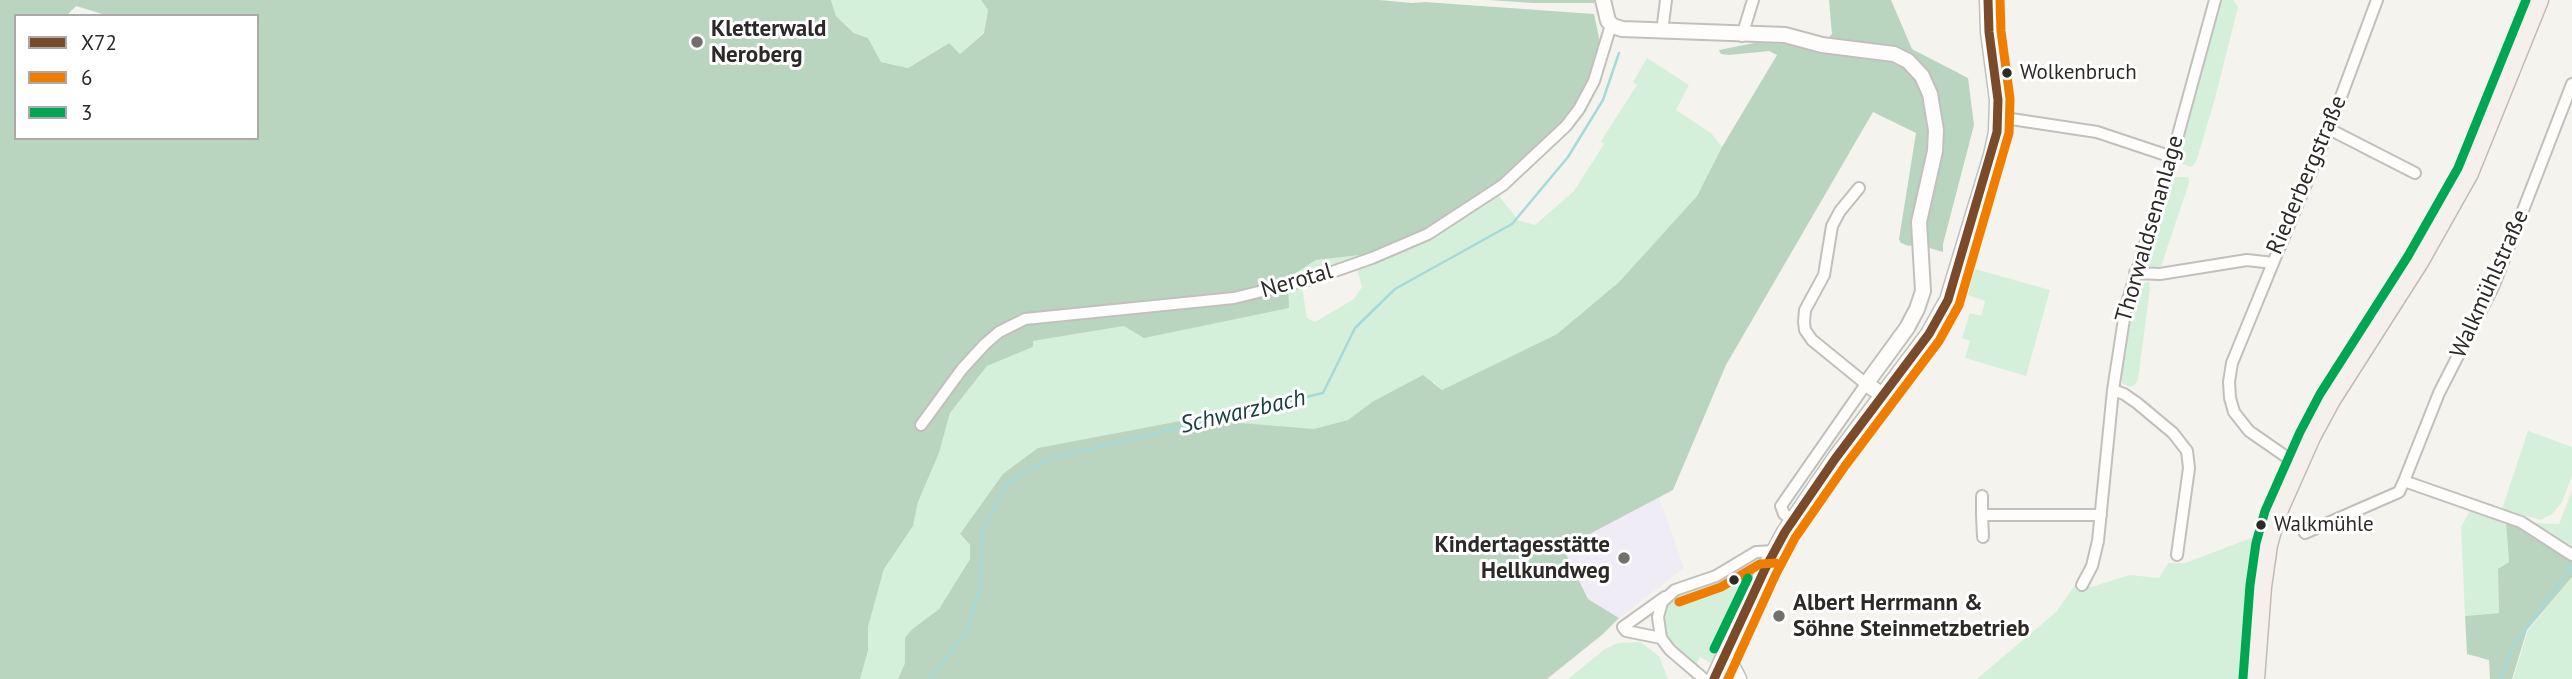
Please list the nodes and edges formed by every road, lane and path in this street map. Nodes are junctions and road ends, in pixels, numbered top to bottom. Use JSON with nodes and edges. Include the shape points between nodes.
{"nodes":[{"id":1,"x":1603,"y":0,"type":"edge"},
{"id":2,"x":1666,"y":0,"type":"edge"},
{"id":3,"x":1753,"y":0,"type":"edge"},
{"id":4,"x":1988,"y":0,"type":"edge"},
{"id":5,"x":2215,"y":0,"type":"edge"},
{"id":6,"x":2377,"y":0,"type":"edge"},
{"id":7,"x":2539,"y":0,"type":"edge"},
{"id":8,"x":1611,"y":24,"type":"junction"},
{"id":9,"x":1661,"y":32,"type":"junction"},
{"id":10,"x":1742,"y":36,"type":"junction"},
{"id":11,"x":2572,"y":85,"type":"edge"},
{"id":12,"x":1998,"y":117,"type":"junction"},
{"id":13,"x":2329,"y":129,"type":"junction"},
{"id":14,"x":2172,"y":157,"type":"junction"},
{"id":15,"x":2415,"y":173,"type":"dead end"},
{"id":16,"x":1859,"y":188,"type":"dead end"},
{"id":17,"x":2273,"y":263,"type":"junction"},
{"id":18,"x":2135,"y":273,"type":"junction"},
{"id":19,"x":1866,"y":384,"type":"junction"},
{"id":20,"x":2113,"y":390,"type":"junction"},
{"id":21,"x":1882,"y":396,"type":"junction"},
{"id":22,"x":920,"y":425,"type":"dead end"},
{"id":23,"x":2298,"y":465,"type":"junction"},
{"id":24,"x":2404,"y":481,"type":"junction"},
{"id":25,"x":1982,"y":496,"type":"dead end"},
{"id":26,"x":1982,"y":515,"type":"junction"},
{"id":27,"x":2101,"y":515,"type":"junction"},
{"id":28,"x":1793,"y":520,"type":"junction"},
{"id":29,"x":2305,"y":533,"type":"dead end"},
{"id":30,"x":1983,"y":537,"type":"dead end"},
{"id":31,"x":1775,"y":551,"type":"junction"},
{"id":32,"x":2177,"y":555,"type":"dead end"},
{"id":33,"x":2572,"y":555,"type":"edge"},
{"id":34,"x":2082,"y":585,"type":"dead end"},
{"id":35,"x":1667,"y":596,"type":"junction"},
{"id":36,"x":1661,"y":638,"type":"junction"},
{"id":37,"x":1725,"y":654,"type":"junction"},
{"id":38,"x":1704,"y":679,"type":"edge"},
{"id":39,"x":1714,"y":679,"type":"edge"},
{"id":40,"x":1738,"y":679,"type":"edge"},
{"id":41,"x":2255,"y":679,"type":"edge"}],
"edges":[{"from":1,"to":8,"type":"street"},
{"from":2,"to":9,"type":"street"},
{"from":3,"to":10,"type":"street"},
{"from":4,"to":12,"type":"main road"},
{"from":5,"to":14,"type":"street","name":"Thorwaldsenanlage"},
{"from":6,"to":13,"type":"street","name":"Riederbergstraße"},
{"from":7,"to":23,"type":"main road","via":[[2469,173],[2435,236],[2331,400]]},
{"from":8,"to":9,"type":"street"},
{"from":8,"to":22,"type":"street","name":"Nerotal","via":[[1594,80],[1566,126],[1503,185],[1429,234],[1315,278],[1234,298],[1026,319],[985,344]]},
{"from":9,"to":10,"type":"street"},
{"from":10,"to":19,"type":"street","via":[[1777,34],[1902,57],[1922,76],[1932,103],[1936,143],[1919,222],[1921,300],[1907,328]]},
{"from":11,"to":24,"type":"street","name":"Walkmühlstraße","via":[[2494,285],[2439,393]]},
{"from":12,"to":14,"type":"street","via":[[2109,135]]},
{"from":12,"to":21,"type":"main road","via":[[1992,155],[1948,300]]},
{"from":13,"to":15,"type":"street"},
{"from":13,"to":17,"type":"street","name":"Riederbergstraße"},
{"from":14,"to":18,"type":"street","name":"Thorwaldsenanlage"},
{"from":16,"to":19,"type":"street","via":[[1832,226],[1824,275],[1805,310],[1804,323],[1812,340]]},
{"from":17,"to":18,"type":"street","name":"Riederbergstraße","via":[[2248,260],[2160,274]]},
{"from":17,"to":23,"type":"street","via":[[2232,363],[2230,398],[2234,412],[2249,431]]},
{"from":18,"to":20,"type":"street","name":"Thorwaldsenanlage"},
{"from":19,"to":21,"type":"street"},
{"from":19,"to":28,"type":"street","via":[[1781,506]]},
{"from":20,"to":27,"type":"street","name":"Thorwaldsenanlage"},
{"from":20,"to":32,"type":"street","via":[[2137,403],[2187,450],[2189,468]]},
{"from":21,"to":28,"type":"main road"},
{"from":23,"to":41,"type":"main road","via":[[2268,545]]},
{"from":24,"to":29,"type":"street","via":[[2399,492]]},
{"from":24,"to":33,"type":"street","via":[[2521,522]]},
{"from":25,"to":26,"type":"street"},
{"from":26,"to":27,"type":"street"},
{"from":26,"to":30,"type":"street"},
{"from":27,"to":34,"type":"street","name":"Thorwaldsenanlage","via":[[2095,556]]},
{"from":28,"to":31,"type":"main road"},
{"from":31,"to":35,"type":"street","via":[[1756,551],[1716,576]]},
{"from":31,"to":37,"type":"main road"},
{"from":35,"to":36,"type":"street","via":[[1658,617]]},
{"from":35,"to":36,"type":"street","via":[[1623,627]]},
{"from":36,"to":38,"type":"street"},
{"from":37,"to":39,"type":"main road"},
{"from":37,"to":40,"type":"main road"}]}
